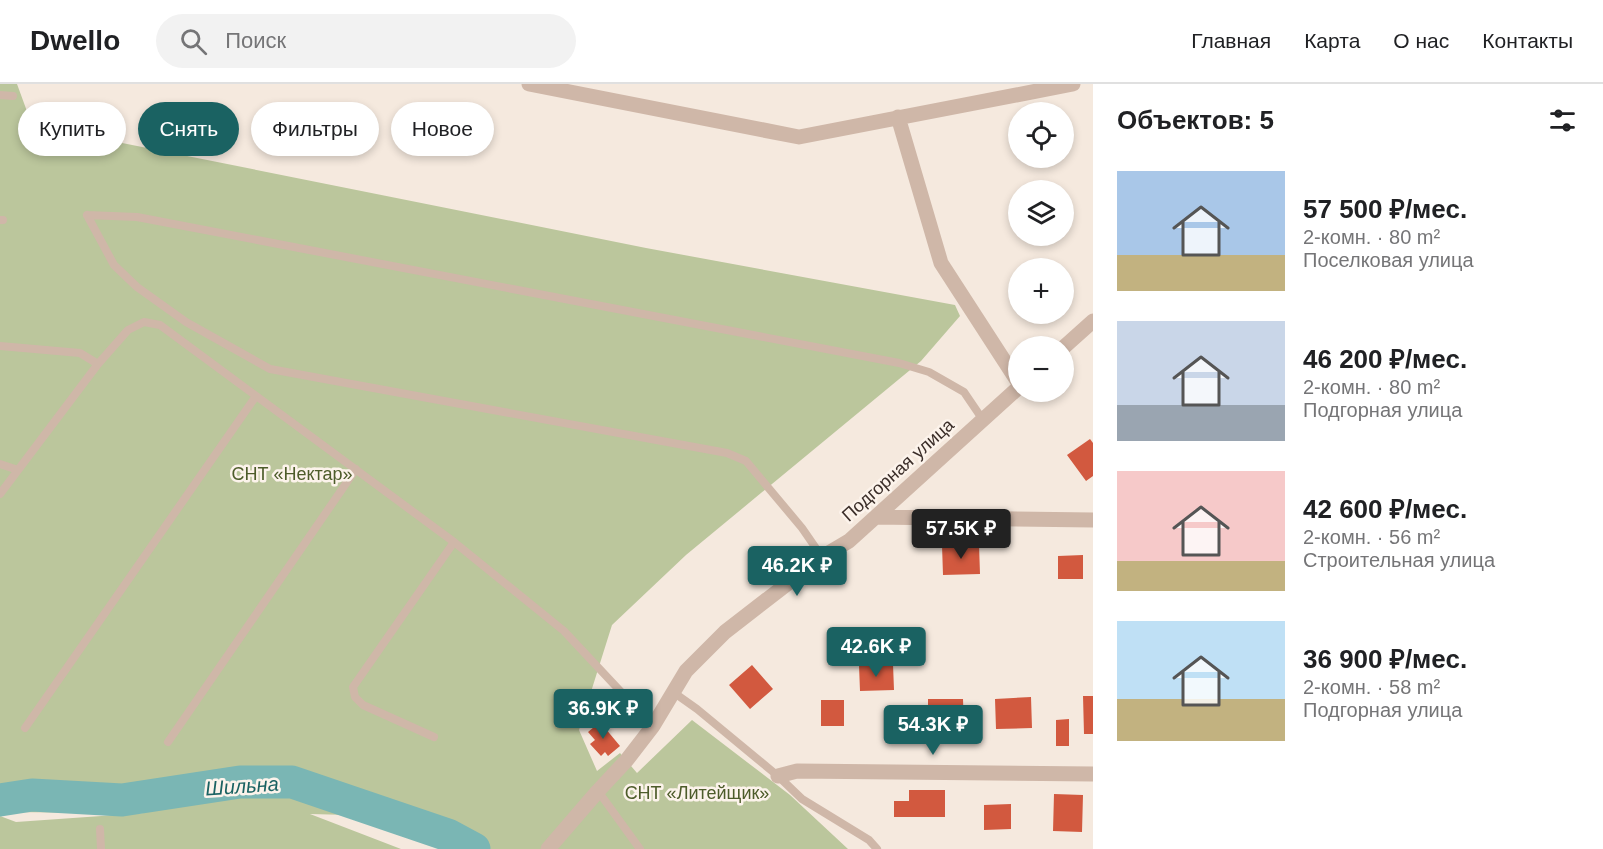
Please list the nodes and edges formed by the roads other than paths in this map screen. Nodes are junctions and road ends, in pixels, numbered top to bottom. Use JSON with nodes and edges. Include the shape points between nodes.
{"nodes":[{"id":1,"x":529,"y":84,"type":"edge"},
{"id":2,"x":1073,"y":84,"type":"edge"},
{"id":3,"x":0,"y":95,"type":"edge"},
{"id":4,"x":13,"y":96,"type":"dead end"},
{"id":5,"x":898,"y":117,"type":"junction"},
{"id":6,"x":1093,"y":321,"type":"edge"},
{"id":7,"x":1074,"y":338,"type":"edge"},
{"id":8,"x":0,"y":346,"type":"edge"},
{"id":9,"x":98,"y":364,"type":"junction"},
{"id":10,"x":1008,"y":367,"type":"edge"},
{"id":11,"x":256,"y":396,"type":"junction"},
{"id":12,"x":1008,"y":397,"type":"edge"},
{"id":13,"x":983,"y":420,"type":"junction"},
{"id":14,"x":0,"y":464,"type":"edge"},
{"id":15,"x":356,"y":469,"type":"junction"},
{"id":16,"x":18,"y":470,"type":"junction"},
{"id":17,"x":0,"y":494,"type":"edge"},
{"id":18,"x":876,"y":517,"type":"junction"},
{"id":19,"x":1093,"y":520,"type":"edge"},
{"id":20,"x":454,"y":542,"type":"junction"},
{"id":21,"x":822,"y":557,"type":"junction"},
{"id":22,"x":673,"y":692,"type":"junction"},
{"id":23,"x":652,"y":726,"type":"junction"},
{"id":24,"x":25,"y":728,"type":"dead end"},
{"id":25,"x":434,"y":737,"type":"dead end"},
{"id":26,"x":168,"y":742,"type":"dead end"},
{"id":27,"x":1093,"y":774,"type":"edge"},
{"id":28,"x":778,"y":777,"type":"junction"},
{"id":29,"x":598,"y":791,"type":"junction"},
{"id":30,"x":100,"y":829,"type":"dead end"},
{"id":31,"x":101,"y":849,"type":"edge"},
{"id":32,"x":548,"y":849,"type":"edge"},
{"id":33,"x":640,"y":849,"type":"edge"},
{"id":34,"x":877,"y":849,"type":"edge"}],
"edges":[{"from":1,"to":5,"type":"street","via":[[799,137]]},
{"from":2,"to":5,"type":"street"},
{"from":3,"to":4,"type":"lane"},
{"from":5,"to":10,"type":"street","via":[[941,263]]},
{"from":6,"to":7,"type":"street"},
{"from":8,"to":9,"type":"lane","via":[[80,353]]},
{"from":9,"to":11,"type":"lane","via":[[128,330],[144,322],[160,325]]},
{"from":9,"to":16,"type":"lane"},
{"from":11,"to":15,"type":"lane"},
{"from":11,"to":24,"type":"lane"},
{"from":12,"to":13,"type":"street","name":"Подгорная улица"},
{"from":13,"to":18,"type":"street","name":"Подгорная улица"},
{"from":13,"to":21,"type":"lane","via":[[964,392],[929,372],[899,363],[149,219],[87,215],[114,265],[137,287],[186,322],[270,369],[727,453],[746,461]]},
{"from":14,"to":16,"type":"lane"},
{"from":15,"to":20,"type":"lane"},
{"from":15,"to":26,"type":"lane"},
{"from":16,"to":17,"type":"lane"},
{"from":18,"to":19,"type":"street"},
{"from":18,"to":21,"type":"street","name":"Подгорная улица","via":[[849,542]]},
{"from":20,"to":23,"type":"lane","via":[[564,631]]},
{"from":20,"to":25,"type":"lane","via":[[353,687],[363,705]]},
{"from":21,"to":22,"type":"street","name":"Подгорная улица","via":[[724,632],[686,671]]},
{"from":22,"to":23,"type":"street","name":"Подгорная улица"},
{"from":22,"to":28,"type":"lane"},
{"from":23,"to":29,"type":"street","name":"Подгорная улица"},
{"from":27,"to":28,"type":"street","via":[[797,771]]},
{"from":28,"to":34,"type":"lane","via":[[802,799],[869,840]]},
{"from":29,"to":32,"type":"street","name":"Подгорная улица"},
{"from":29,"to":33,"type":"lane"},
{"from":30,"to":31,"type":"lane"}]}
